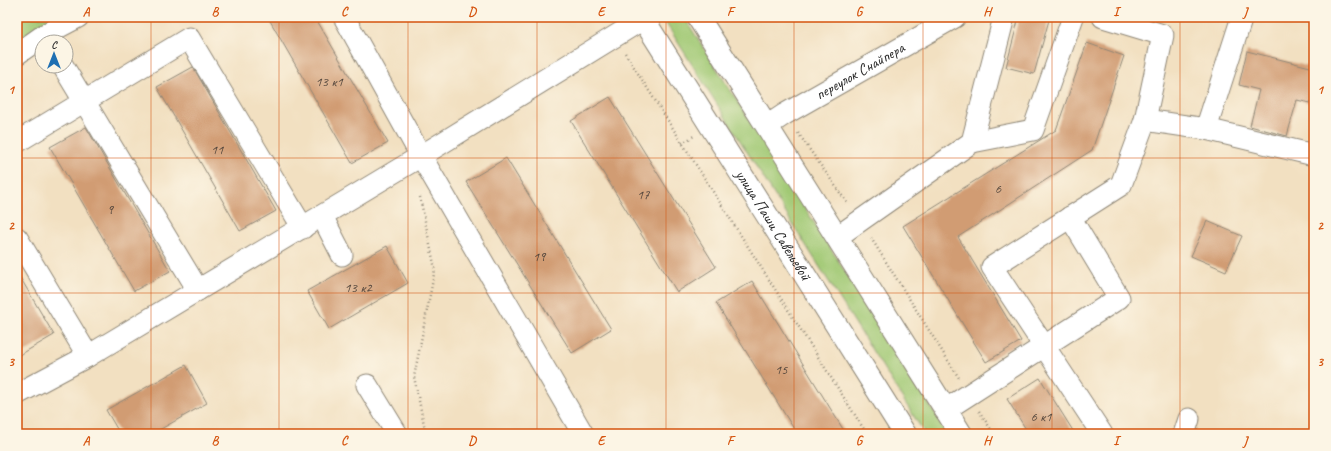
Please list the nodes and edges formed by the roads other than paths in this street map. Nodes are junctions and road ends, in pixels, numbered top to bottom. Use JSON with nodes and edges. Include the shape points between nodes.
{"nodes":[{"id":1,"x":78,"y":17,"type":"edge"},
{"id":2,"x":344,"y":17,"type":"edge"},
{"id":3,"x":698,"y":17,"type":"edge"},
{"id":4,"x":955,"y":17,"type":"edge"},
{"id":5,"x":1004,"y":17,"type":"edge"},
{"id":6,"x":1073,"y":17,"type":"edge"},
{"id":7,"x":1103,"y":17,"type":"edge"},
{"id":8,"x":1242,"y":17,"type":"edge"},
{"id":9,"x":642,"y":18,"type":"edge"},
{"id":10,"x":53,"y":34,"type":"edge"},
{"id":11,"x":34,"y":45,"type":"edge"},
{"id":12,"x":17,"y":54,"type":"edge"},
{"id":13,"x":68,"y":74,"type":"edge"},
{"id":14,"x":84,"y":101,"type":"junction"},
{"id":15,"x":1145,"y":120,"type":"junction"},
{"id":16,"x":767,"y":126,"type":"junction"},
{"id":17,"x":1206,"y":129,"type":"junction"},
{"id":18,"x":17,"y":142,"type":"edge"},
{"id":19,"x":972,"y":142,"type":"junction"},
{"id":20,"x":1314,"y":155,"type":"edge"},
{"id":21,"x":421,"y":156,"type":"junction"},
{"id":22,"x":322,"y":216,"type":"junction"},
{"id":23,"x":1070,"y":217,"type":"junction"},
{"id":24,"x":303,"y":228,"type":"junction"},
{"id":25,"x":836,"y":237,"type":"junction"},
{"id":26,"x":17,"y":238,"type":"edge"},
{"id":27,"x":342,"y":255,"type":"dead end"},
{"id":28,"x":198,"y":290,"type":"junction"},
{"id":29,"x":1044,"y":347,"type":"junction"},
{"id":30,"x":88,"y":356,"type":"junction"},
{"id":31,"x":367,"y":385,"type":"dead end"},
{"id":32,"x":17,"y":394,"type":"edge"},
{"id":33,"x":945,"y":410,"type":"junction"},
{"id":34,"x":397,"y":434,"type":"edge"},
{"id":35,"x":583,"y":434,"type":"edge"},
{"id":36,"x":905,"y":434,"type":"edge"},
{"id":37,"x":961,"y":434,"type":"edge"},
{"id":38,"x":1102,"y":434,"type":"edge"}],
"edges":[{"from":1,"to":10,"type":"street"},
{"from":2,"to":21,"type":"street"},
{"from":3,"to":16,"type":"main road"},
{"from":4,"to":16,"type":"street","name":"переулок Снайпера"},
{"from":5,"to":19,"type":"street"},
{"from":6,"to":19,"type":"street","via":[[1033,130]]},
{"from":7,"to":15,"type":"street","via":[[1163,35]]},
{"from":8,"to":17,"type":"street"},
{"from":9,"to":21,"type":"street"},
{"from":9,"to":36,"type":"main road","name":"улица Паши Савельевой"},
{"from":11,"to":12,"type":"street"},
{"from":13,"to":14,"type":"street"},
{"from":14,"to":18,"type":"street"},
{"from":14,"to":24,"type":"street","via":[[189,38]]},
{"from":14,"to":28,"type":"street"},
{"from":15,"to":17,"type":"street"},
{"from":15,"to":23,"type":"street","via":[[1121,185]]},
{"from":16,"to":25,"type":"main road"},
{"from":17,"to":20,"type":"street"},
{"from":19,"to":25,"type":"street"},
{"from":21,"to":22,"type":"street"},
{"from":21,"to":35,"type":"street"},
{"from":22,"to":24,"type":"street"},
{"from":22,"to":27,"type":"street"},
{"from":23,"to":29,"type":"street","via":[[1119,298]]},
{"from":23,"to":29,"type":"street","via":[[992,267]]},
{"from":24,"to":28,"type":"street"},
{"from":25,"to":33,"type":"main road"},
{"from":26,"to":30,"type":"street"},
{"from":28,"to":30,"type":"street"},
{"from":29,"to":33,"type":"street"},
{"from":29,"to":38,"type":"street"},
{"from":30,"to":32,"type":"street"},
{"from":31,"to":34,"type":"street"},
{"from":33,"to":37,"type":"main road"}]}
